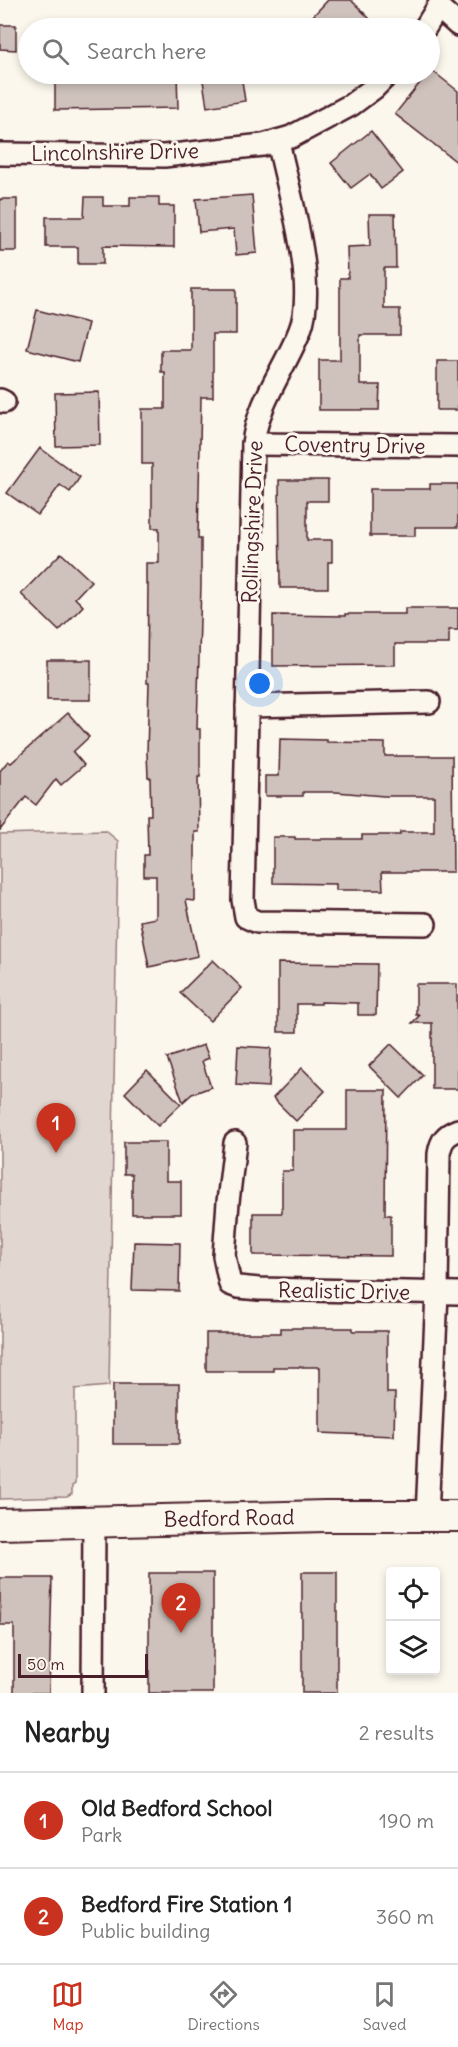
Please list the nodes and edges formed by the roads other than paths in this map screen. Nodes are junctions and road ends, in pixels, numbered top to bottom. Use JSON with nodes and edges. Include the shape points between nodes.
{"nodes":[{"id":1,"x":436,"y":2,"type":"edge"},
{"id":2,"x":429,"y":18,"type":"edge"},
{"id":3,"x":458,"y":25,"type":"edge"},
{"id":4,"x":378,"y":84,"type":"edge"},
{"id":5,"x":278,"y":141,"type":"junction"},
{"id":6,"x":0,"y":154,"type":"edge"},
{"id":7,"x":253,"y":444,"type":"junction"},
{"id":8,"x":458,"y":446,"type":"edge"},
{"id":9,"x":429,"y":702,"type":"dead end"},
{"id":10,"x":247,"y":706,"type":"junction"},
{"id":11,"x":425,"y":924,"type":"dead end"},
{"id":12,"x":458,"y":1130,"type":"edge"},
{"id":13,"x":235,"y":1143,"type":"dead end"},
{"id":14,"x":448,"y":1293,"type":"edge"},
{"id":15,"x":427,"y":1516,"type":"junction"},
{"id":16,"x":458,"y":1516,"type":"edge"},
{"id":17,"x":94,"y":1521,"type":"junction"},
{"id":18,"x":0,"y":1524,"type":"edge"},
{"id":19,"x":93,"y":1693,"type":"edge"}],
"edges":[{"from":1,"to":2,"type":"street"},
{"from":1,"to":3,"type":"street"},
{"from":4,"to":5,"type":"street","name":"Lincolnshire Drive","via":[[351,105]]},
{"from":5,"to":6,"type":"street","name":"Lincolnshire Drive","via":[[164,156]]},
{"from":5,"to":7,"type":"street","name":"Rollingshire Drive","via":[[304,263],[305,314],[268,392],[255,426]]},
{"from":7,"to":8,"type":"street","name":"Coventry Drive"},
{"from":7,"to":10,"type":"street","name":"Rollingshire Drive"},
{"from":9,"to":10,"type":"street"},
{"from":10,"to":11,"type":"street","name":"Rollingshire Drive","via":[[243,900],[246,917],[257,922]]},
{"from":12,"to":14,"type":"street","via":[[445,1137],[439,1154]]},
{"from":13,"to":14,"type":"street","name":"Realistic Drive","via":[[224,1256],[231,1284],[260,1289]]},
{"from":14,"to":15,"type":"street"},
{"from":15,"to":16,"type":"main road","name":"Bedford Road"},
{"from":15,"to":17,"type":"main road","name":"Bedford Road"},
{"from":17,"to":18,"type":"main road","name":"Bedford Road"},
{"from":17,"to":19,"type":"street"}]}
